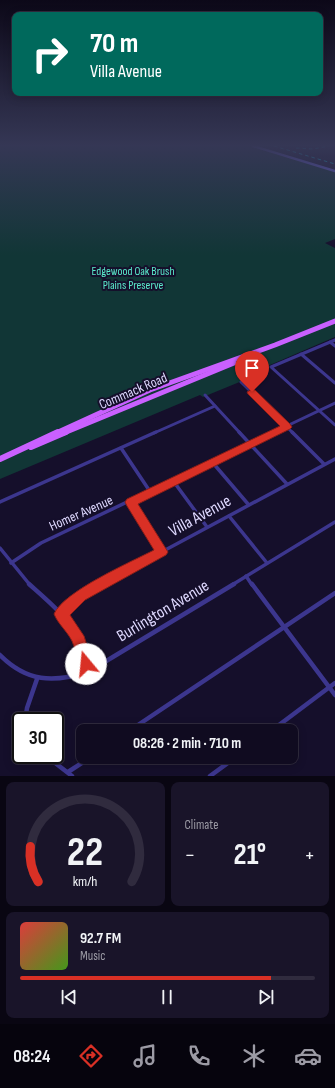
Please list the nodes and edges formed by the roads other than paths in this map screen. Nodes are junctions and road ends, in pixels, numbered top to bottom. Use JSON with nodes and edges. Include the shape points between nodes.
{"nodes":[{"id":1,"x":335,"y":321,"type":"edge"},
{"id":2,"x":335,"y":340,"type":"edge"},
{"id":3,"x":330,"y":342,"type":"junction"},
{"id":4,"x":335,"y":346,"type":"edge"},
{"id":5,"x":301,"y":354,"type":"junction"},
{"id":6,"x":241,"y":382,"type":"dead end"},
{"id":7,"x":335,"y":383,"type":"edge"},
{"id":8,"x":205,"y":395,"type":"dead end"},
{"id":9,"x":335,"y":403,"type":"edge"},
{"id":10,"x":215,"y":406,"type":"junction"},
{"id":11,"x":319,"y":411,"type":"junction"},
{"id":12,"x":335,"y":425,"type":"edge"},
{"id":13,"x":287,"y":427,"type":"junction"},
{"id":14,"x":251,"y":444,"type":"junction"},
{"id":15,"x":121,"y":448,"type":"junction"},
{"id":16,"x":0,"y":459,"type":"edge"},
{"id":17,"x":335,"y":459,"type":"edge"},
{"id":18,"x":213,"y":463,"type":"junction"},
{"id":19,"x":324,"y":464,"type":"junction"},
{"id":20,"x":174,"y":482,"type":"junction"},
{"id":21,"x":287,"y":484,"type":"junction"},
{"id":22,"x":151,"y":492,"type":"junction"},
{"id":23,"x":0,"y":502,"type":"edge"},
{"id":24,"x":130,"y":502,"type":"junction"},
{"id":25,"x":248,"y":504,"type":"junction"},
{"id":26,"x":229,"y":516,"type":"junction"},
{"id":27,"x":335,"y":522,"type":"edge"},
{"id":28,"x":207,"y":527,"type":"junction"},
{"id":29,"x":0,"y":548,"type":"edge"},
{"id":30,"x":162,"y":552,"type":"junction"},
{"id":31,"x":11,"y":563,"type":"junction"},
{"id":32,"x":267,"y":564,"type":"junction"},
{"id":33,"x":246,"y":576,"type":"junction"},
{"id":34,"x":335,"y":593,"type":"edge"},
{"id":35,"x":61,"y":614,"type":"junction"},
{"id":36,"x":284,"y":627,"type":"junction"},
{"id":37,"x":0,"y":655,"type":"edge"},
{"id":38,"x":88,"y":672,"type":"junction"},
{"id":39,"x":37,"y":679,"type":"junction"},
{"id":40,"x":335,"y":684,"type":"edge"},
{"id":41,"x":329,"y":688,"type":"junction"},
{"id":42,"x":335,"y":695,"type":"edge"},
{"id":43,"x":26,"y":712,"type":"edge"},
{"id":44,"x":139,"y":724,"type":"edge"},
{"id":45,"x":280,"y":724,"type":"edge"},
{"id":46,"x":57,"y":764,"type":"edge"},
{"id":47,"x":82,"y":764,"type":"edge"},
{"id":48,"x":226,"y":764,"type":"edge"},
{"id":49,"x":70,"y":774,"type":"edge"},
{"id":50,"x":210,"y":776,"type":"edge"}],
"edges":[{"from":1,"to":16,"type":"main road","name":"Commack Road"},
{"from":2,"to":3,"type":"street"},
{"from":3,"to":4,"type":"street"},
{"from":3,"to":5,"type":"street"},
{"from":5,"to":7,"type":"street"},
{"from":5,"to":11,"type":"street","via":[[271,367]]},
{"from":6,"to":13,"type":"street"},
{"from":8,"to":10,"type":"street"},
{"from":9,"to":11,"type":"street","name":"Homer Avenue"},
{"from":10,"to":14,"type":"street"},
{"from":10,"to":15,"type":"street"},
{"from":11,"to":12,"type":"street"},
{"from":11,"to":13,"type":"street","name":"Homer Avenue"},
{"from":13,"to":14,"type":"street","name":"Homer Avenue"},
{"from":13,"to":19,"type":"street"},
{"from":14,"to":18,"type":"street","name":"Homer Avenue"},
{"from":14,"to":21,"type":"street"},
{"from":15,"to":22,"type":"street"},
{"from":15,"to":23,"type":"street"},
{"from":17,"to":19,"type":"street","name":"Villa Avenue"},
{"from":18,"to":20,"type":"street","name":"Homer Avenue"},
{"from":18,"to":25,"type":"street"},
{"from":19,"to":21,"type":"street","name":"Villa Avenue"},
{"from":20,"to":22,"type":"street","name":"Homer Avenue"},
{"from":20,"to":28,"type":"street"},
{"from":21,"to":25,"type":"street","name":"Villa Avenue"},
{"from":22,"to":24,"type":"street","name":"Homer Avenue"},
{"from":24,"to":30,"type":"street"},
{"from":24,"to":31,"type":"street","name":"Homer Avenue","via":[[41,543]]},
{"from":25,"to":26,"type":"street","name":"Villa Avenue"},
{"from":26,"to":28,"type":"street","name":"Villa Avenue"},
{"from":26,"to":32,"type":"street"},
{"from":27,"to":32,"type":"street","name":"Burlington Avenue"},
{"from":28,"to":30,"type":"street","name":"Villa Avenue"},
{"from":29,"to":31,"type":"street"},
{"from":30,"to":35,"type":"street","name":"Villa Avenue","via":[[81,596]]},
{"from":31,"to":35,"type":"street"},
{"from":32,"to":33,"type":"street","name":"Burlington Avenue"},
{"from":33,"to":36,"type":"street"},
{"from":33,"to":38,"type":"street","name":"Burlington Avenue"},
{"from":34,"to":36,"type":"street"},
{"from":35,"to":38,"type":"street","via":[[79,640]]},
{"from":36,"to":41,"type":"street"},
{"from":36,"to":44,"type":"street"},
{"from":37,"to":39,"type":"street","name":"Burlington Avenue","via":[[19,671]]},
{"from":38,"to":39,"type":"street","name":"Burlington Avenue","via":[[65,679]]},
{"from":39,"to":43,"type":"street"},
{"from":40,"to":41,"type":"street"},
{"from":41,"to":42,"type":"street"},
{"from":41,"to":45,"type":"street"},
{"from":46,"to":49,"type":"street"},
{"from":47,"to":49,"type":"street"},
{"from":48,"to":50,"type":"street"}]}
